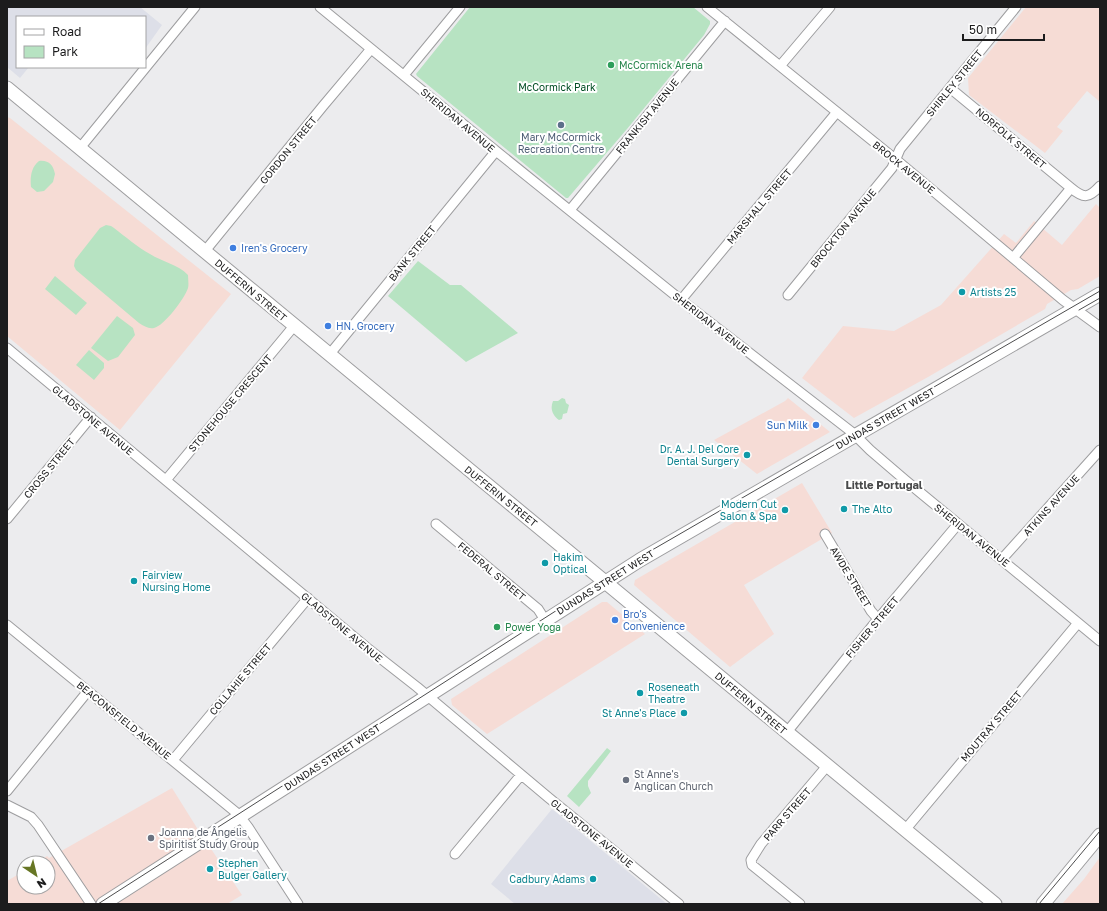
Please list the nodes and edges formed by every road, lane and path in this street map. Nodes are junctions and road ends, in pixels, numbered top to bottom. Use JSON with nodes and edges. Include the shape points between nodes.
{"nodes":[{"id":1,"x":195,"y":7,"type":"edge"},
{"id":2,"x":320,"y":7,"type":"edge"},
{"id":3,"x":460,"y":7,"type":"edge"},
{"id":4,"x":707,"y":7,"type":"edge"},
{"id":5,"x":830,"y":7,"type":"edge"},
{"id":6,"x":1016,"y":7,"type":"edge"},
{"id":7,"x":725,"y":22,"type":"junction"},
{"id":8,"x":371,"y":50,"type":"junction"},
{"id":9,"x":780,"y":66,"type":"junction"},
{"id":10,"x":146,"y":67,"type":"edge"},
{"id":11,"x":145,"y":68,"type":"edge"},
{"id":12,"x":404,"y":75,"type":"junction"},
{"id":13,"x":950,"y":88,"type":"junction"},
{"id":14,"x":7,"y":89,"type":"edge"},
{"id":15,"x":837,"y":112,"type":"junction"},
{"id":16,"x":80,"y":148,"type":"junction"},
{"id":17,"x":496,"y":151,"type":"junction"},
{"id":18,"x":896,"y":160,"type":"junction"},
{"id":19,"x":1100,"y":186,"type":"edge"},
{"id":20,"x":1071,"y":188,"type":"junction"},
{"id":21,"x":570,"y":210,"type":"junction"},
{"id":22,"x":205,"y":252,"type":"junction"},
{"id":23,"x":1012,"y":258,"type":"junction"},
{"id":24,"x":788,"y":294,"type":"dead end"},
{"id":25,"x":1100,"y":294,"type":"edge"},
{"id":26,"x":681,"y":300,"type":"junction"},
{"id":27,"x":1075,"y":309,"type":"junction"},
{"id":28,"x":294,"y":326,"type":"junction"},
{"id":29,"x":1100,"y":327,"type":"edge"},
{"id":30,"x":7,"y":348,"type":"edge"},
{"id":31,"x":329,"y":355,"type":"junction"},
{"id":32,"x":91,"y":417,"type":"junction"},
{"id":33,"x":855,"y":436,"type":"junction"},
{"id":34,"x":1100,"y":450,"type":"edge"},
{"id":35,"x":166,"y":480,"type":"junction"},
{"id":36,"x":7,"y":519,"type":"edge"},
{"id":37,"x":436,"y":524,"type":"dead end"},
{"id":38,"x":958,"y":524,"type":"junction"},
{"id":39,"x":825,"y":534,"type":"dead end"},
{"id":40,"x":1002,"y":559,"type":"junction"},
{"id":41,"x":605,"y":582,"type":"junction"},
{"id":42,"x":308,"y":598,"type":"junction"},
{"id":43,"x":878,"y":619,"type":"junction"},
{"id":44,"x":545,"y":620,"type":"junction"},
{"id":45,"x":1078,"y":623,"type":"junction"},
{"id":46,"x":7,"y":625,"type":"edge"},
{"id":47,"x":1098,"y":636,"type":"edge"},
{"id":48,"x":88,"y":691,"type":"junction"},
{"id":49,"x":427,"y":696,"type":"junction"},
{"id":50,"x":787,"y":732,"type":"junction"},
{"id":51,"x":173,"y":760,"type":"junction"},
{"id":52,"x":827,"y":766,"type":"junction"},
{"id":53,"x":521,"y":775,"type":"junction"},
{"id":54,"x":7,"y":791,"type":"edge"},
{"id":55,"x":7,"y":804,"type":"edge"},
{"id":56,"x":239,"y":816,"type":"junction"},
{"id":57,"x":905,"y":830,"type":"junction"},
{"id":58,"x":1100,"y":835,"type":"edge"},
{"id":59,"x":455,"y":854,"type":"dead end"},
{"id":60,"x":91,"y":904,"type":"edge"},
{"id":61,"x":103,"y":904,"type":"edge"},
{"id":62,"x":298,"y":904,"type":"edge"},
{"id":63,"x":679,"y":904,"type":"edge"},
{"id":64,"x":800,"y":904,"type":"edge"},
{"id":65,"x":995,"y":904,"type":"edge"},
{"id":66,"x":1043,"y":904,"type":"edge"}],
"edges":[{"from":1,"to":10,"type":"street"},
{"from":2,"to":8,"type":"street","name":"SHERIDAN AVENUE"},
{"from":3,"to":12,"type":"street"},
{"from":4,"to":7,"type":"street","name":"BROCK AVENUE"},
{"from":5,"to":9,"type":"street"},
{"from":6,"to":13,"type":"street","name":"SHIRLEY STREET"},
{"from":7,"to":9,"type":"street","name":"BROCK AVENUE"},
{"from":7,"to":21,"type":"street","name":"FRANKISH AVENUE"},
{"from":8,"to":12,"type":"street","name":"SHERIDAN AVENUE"},
{"from":8,"to":22,"type":"street","name":"GORDON STREET"},
{"from":9,"to":15,"type":"street","name":"BROCK AVENUE"},
{"from":11,"to":16,"type":"street"},
{"from":12,"to":17,"type":"street","name":"SHERIDAN AVENUE"},
{"from":13,"to":18,"type":"street","name":"SHIRLEY STREET","via":[[900,149]]},
{"from":13,"to":20,"type":"street","name":"NORFOLK STREET"},
{"from":14,"to":16,"type":"main road","name":"DUFFERIN STREET"},
{"from":15,"to":18,"type":"street","name":"BROCK AVENUE"},
{"from":15,"to":26,"type":"street","name":"MARSHALL STREET"},
{"from":16,"to":22,"type":"main road","name":"DUFFERIN STREET"},
{"from":17,"to":21,"type":"street","name":"SHERIDAN AVENUE"},
{"from":17,"to":31,"type":"street","name":"BANK STREET"},
{"from":18,"to":23,"type":"street","name":"BROCK AVENUE"},
{"from":18,"to":24,"type":"street","name":"BROCKTON AVENUE"},
{"from":19,"to":20,"type":"street","name":"NORFOLK STREET","via":[[1089,196],[1077,193]]},
{"from":20,"to":23,"type":"street"},
{"from":21,"to":26,"type":"street","name":"SHERIDAN AVENUE"},
{"from":22,"to":28,"type":"main road","name":"DUFFERIN STREET"},
{"from":23,"to":27,"type":"street","name":"BROCK AVENUE"},
{"from":25,"to":27,"type":"main road","name":"DUNDAS STREET WEST"},
{"from":26,"to":33,"type":"street","name":"SHERIDAN AVENUE"},
{"from":27,"to":29,"type":"street","name":"BROCK AVENUE"},
{"from":27,"to":33,"type":"main road","name":"DUNDAS STREET WEST"},
{"from":28,"to":31,"type":"main road","name":"DUFFERIN STREET"},
{"from":28,"to":35,"type":"street","name":"STONEHOUSE CRESCENT"},
{"from":30,"to":32,"type":"street","name":"GLADSTONE AVENUE"},
{"from":31,"to":41,"type":"main road","name":"DUFFERIN STREET"},
{"from":32,"to":35,"type":"street","name":"GLADSTONE AVENUE"},
{"from":32,"to":36,"type":"street","name":"CROSS STREET"},
{"from":33,"to":38,"type":"street","name":"SHERIDAN AVENUE"},
{"from":33,"to":41,"type":"main road","name":"DUNDAS STREET WEST"},
{"from":34,"to":40,"type":"street","name":"ATKINS AVENUE"},
{"from":35,"to":42,"type":"street","name":"GLADSTONE AVENUE"},
{"from":37,"to":44,"type":"street","name":"FEDERAL STREET","via":[[538,609]]},
{"from":38,"to":40,"type":"street","name":"SHERIDAN AVENUE"},
{"from":38,"to":43,"type":"street","name":"FISHER STREET"},
{"from":39,"to":43,"type":"street","name":"AWDE STREET"},
{"from":40,"to":45,"type":"street","name":"SHERIDAN AVENUE"},
{"from":41,"to":44,"type":"main road","name":"DUNDAS STREET WEST"},
{"from":41,"to":50,"type":"main road","name":"DUFFERIN STREET"},
{"from":42,"to":49,"type":"street","name":"GLADSTONE AVENUE"},
{"from":42,"to":51,"type":"street","name":"COLLAHIE STREET"},
{"from":43,"to":50,"type":"street","name":"FISHER STREET"},
{"from":44,"to":49,"type":"main road","name":"DUNDAS STREET WEST"},
{"from":45,"to":47,"type":"street","name":"SHERIDAN AVENUE"},
{"from":45,"to":57,"type":"street","name":"MOUTRAY STREET"},
{"from":46,"to":48,"type":"street","name":"BEACONSFIELD AVENUE"},
{"from":48,"to":51,"type":"street","name":"BEACONSFIELD AVENUE"},
{"from":48,"to":54,"type":"street"},
{"from":49,"to":53,"type":"street","name":"GLADSTONE AVENUE"},
{"from":49,"to":56,"type":"main road","name":"DUNDAS STREET WEST"},
{"from":50,"to":52,"type":"main road","name":"DUFFERIN STREET"},
{"from":51,"to":56,"type":"street","name":"BEACONSFIELD AVENUE"},
{"from":52,"to":57,"type":"main road","name":"DUFFERIN STREET"},
{"from":52,"to":64,"type":"street","name":"PARR STREET","via":[[761,844],[751,860],[752,865]]},
{"from":53,"to":59,"type":"street"},
{"from":53,"to":63,"type":"street","name":"GLADSTONE AVENUE"},
{"from":55,"to":60,"type":"street","via":[[24,813],[38,825]]},
{"from":56,"to":61,"type":"main road","name":"DUNDAS STREET WEST"},
{"from":56,"to":62,"type":"street","name":"BEACONSFIELD AVENUE"},
{"from":57,"to":65,"type":"main road","name":"DUFFERIN STREET"},
{"from":58,"to":66,"type":"main road"}]}
